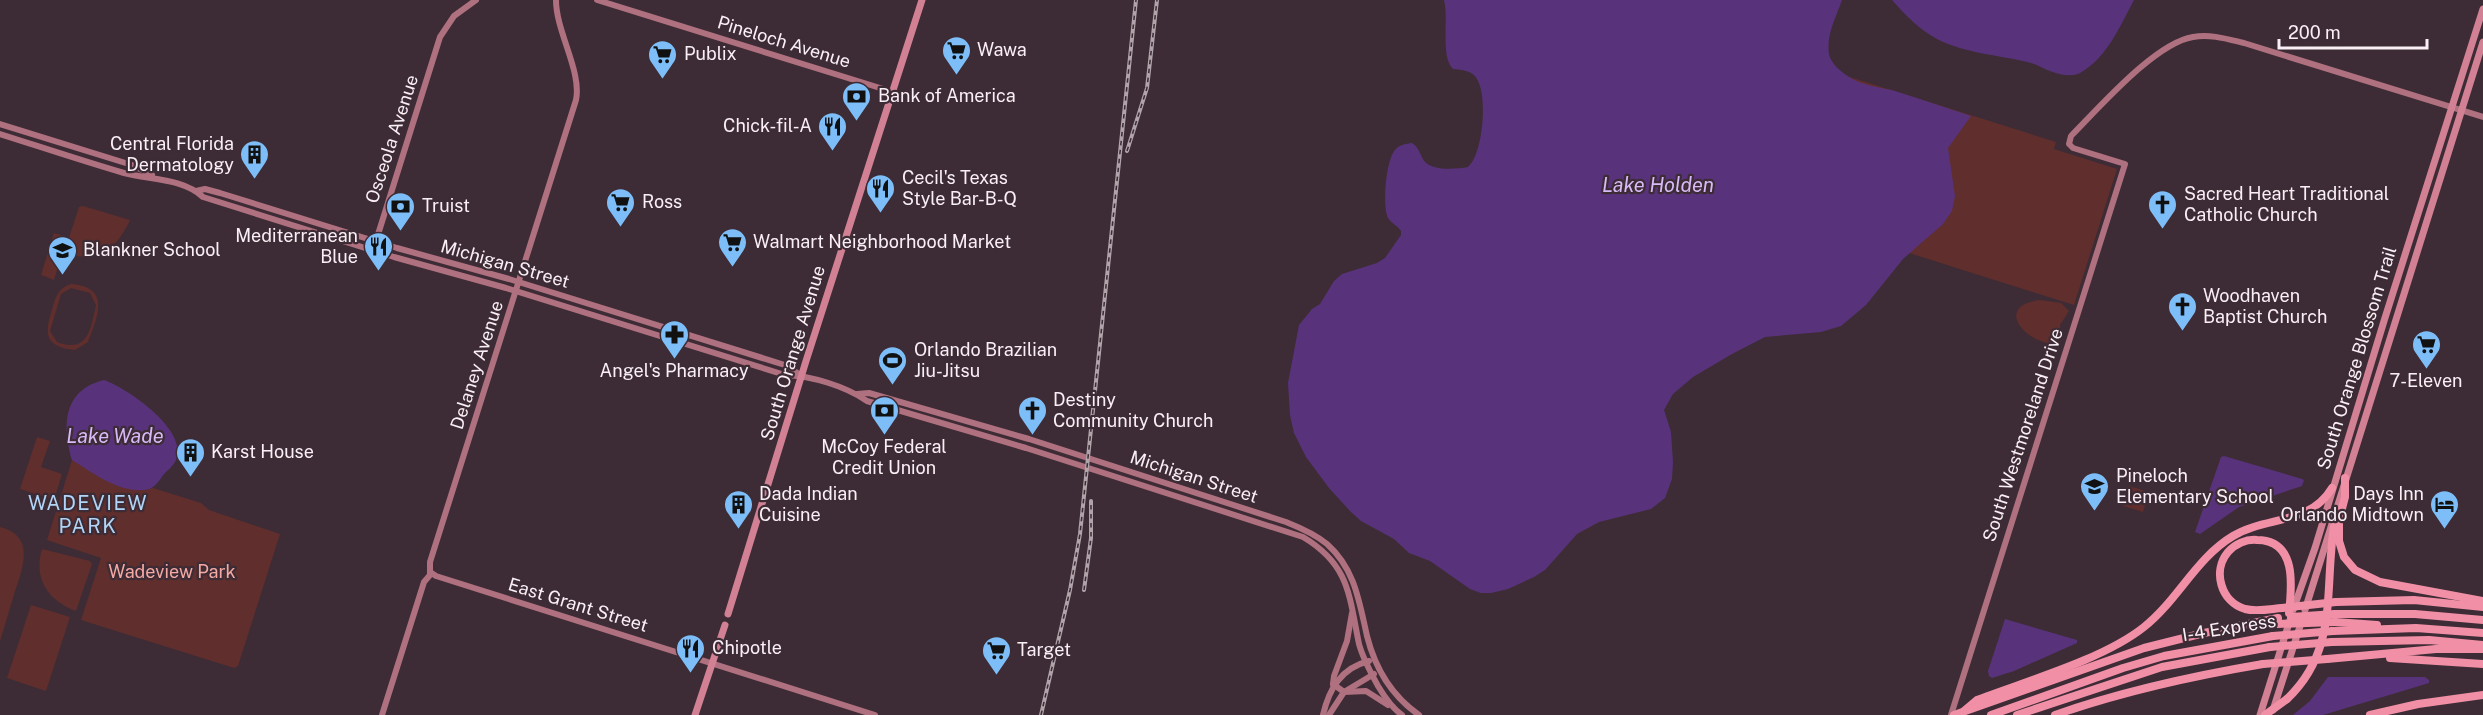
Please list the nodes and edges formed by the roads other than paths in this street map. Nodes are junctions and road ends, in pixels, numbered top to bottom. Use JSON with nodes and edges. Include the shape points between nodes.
{"nodes":[{"id":1,"x":476,"y":0,"type":"edge"},
{"id":2,"x":556,"y":0,"type":"edge"},
{"id":3,"x":597,"y":0,"type":"edge"},
{"id":4,"x":922,"y":0,"type":"edge"},
{"id":5,"x":2483,"y":9,"type":"edge"},
{"id":6,"x":2483,"y":42,"type":"edge"},
{"id":7,"x":893,"y":92,"type":"junction"},
{"id":8,"x":2451,"y":107,"type":"junction"},
{"id":9,"x":2461,"y":110,"type":"junction"},
{"id":10,"x":2483,"y":117,"type":"edge"},
{"id":11,"x":0,"y":124,"type":"edge"},
{"id":12,"x":0,"y":134,"type":"edge"},
{"id":13,"x":158,"y":178,"type":"junction"},
{"id":14,"x":196,"y":191,"type":"junction"},
{"id":15,"x":375,"y":242,"type":"junction"},
{"id":16,"x":373,"y":250,"type":"junction"},
{"id":17,"x":440,"y":260,"type":"junction"},
{"id":18,"x":429,"y":267,"type":"junction"},
{"id":19,"x":519,"y":282,"type":"junction"},
{"id":20,"x":516,"y":291,"type":"junction"},
{"id":21,"x":602,"y":308,"type":"junction"},
{"id":22,"x":600,"y":317,"type":"junction"},
{"id":23,"x":2380,"y":334,"type":"junction"},
{"id":24,"x":801,"y":376,"type":"junction"},
{"id":25,"x":2362,"y":393,"type":"junction"},
{"id":26,"x":857,"y":394,"type":"junction"},
{"id":27,"x":2372,"y":396,"type":"junction"},
{"id":28,"x":886,"y":398,"type":"junction"},
{"id":29,"x":876,"y":404,"type":"junction"},
{"id":30,"x":944,"y":414,"type":"junction"},
{"id":31,"x":941,"y":423,"type":"junction"},
{"id":32,"x":2349,"y":467,"type":"junction"},
{"id":33,"x":2345,"y":478,"type":"junction"},
{"id":34,"x":2332,"y":488,"type":"junction"},
{"id":35,"x":2342,"y":490,"type":"junction"},
{"id":36,"x":428,"y":574,"type":"junction"},
{"id":37,"x":2483,"y":601,"type":"edge"},
{"id":38,"x":1353,"y":607,"type":"junction"},
{"id":39,"x":2483,"y":607,"type":"edge"},
{"id":40,"x":728,"y":614,"type":"joint"},
{"id":41,"x":2483,"y":620,"type":"edge"},
{"id":42,"x":2334,"y":622,"type":"junction"},
{"id":43,"x":725,"y":625,"type":"joint"},
{"id":44,"x":2288,"y":626,"type":"junction"},
{"id":45,"x":2483,"y":633,"type":"edge"},
{"id":46,"x":2483,"y":645,"type":"edge"},
{"id":47,"x":2483,"y":649,"type":"edge"},
{"id":48,"x":2327,"y":659,"type":"junction"},
{"id":49,"x":1376,"y":661,"type":"junction"},
{"id":50,"x":712,"y":662,"type":"junction"},
{"id":51,"x":1365,"y":662,"type":"junction"},
{"id":52,"x":2483,"y":664,"type":"edge"},
{"id":53,"x":1380,"y":671,"type":"junction"},
{"id":54,"x":1372,"y":675,"type":"junction"},
{"id":55,"x":1333,"y":684,"type":"junction"},
{"id":56,"x":1344,"y":692,"type":"junction"},
{"id":57,"x":2483,"y":695,"type":"edge"},
{"id":58,"x":1964,"y":711,"type":"junction"},
{"id":59,"x":1399,"y":713,"type":"edge"},
{"id":60,"x":382,"y":715,"type":"edge"},
{"id":61,"x":695,"y":715,"type":"edge"},
{"id":62,"x":875,"y":715,"type":"edge"},
{"id":63,"x":1323,"y":715,"type":"edge"},
{"id":64,"x":1329,"y":715,"type":"edge"},
{"id":65,"x":1419,"y":715,"type":"edge"},
{"id":66,"x":1952,"y":715,"type":"edge"},
{"id":67,"x":1991,"y":715,"type":"edge"},
{"id":68,"x":2017,"y":715,"type":"edge"},
{"id":69,"x":2055,"y":715,"type":"edge"},
{"id":70,"x":2260,"y":715,"type":"edge"},
{"id":71,"x":2265,"y":715,"type":"edge"},
{"id":72,"x":2272,"y":715,"type":"edge"},
{"id":73,"x":2370,"y":715,"type":"edge"}],
"edges":[{"from":1,"to":15,"type":"street","name":"Osceola Avenue","via":[[454,16],[441,37]]},
{"from":2,"to":19,"type":"street","name":"Delaney Avenue","via":[[577,83],[575,105]]},
{"from":3,"to":7,"type":"street","name":"Pineloch Avenue"},
{"from":4,"to":7,"type":"main road","name":"South Orange Avenue"},
{"from":5,"to":8,"type":"main road","name":"South Orange Blossom Trail"},
{"from":6,"to":9,"type":"main road","name":"South Orange Blossom Trail"},
{"from":7,"to":24,"type":"main road","name":"South Orange Avenue"},
{"from":8,"to":9,"type":"street"},
{"from":8,"to":23,"type":"main road","name":"South Orange Blossom Trail"},
{"from":8,"to":66,"type":"street","name":"South Westmoreland Drive","via":[[2219,37],[2193,37],[2165,47],[2149,60],[2069,138],[2070,146],[2126,164]]},
{"from":9,"to":10,"type":"street"},
{"from":9,"to":27,"type":"main road","name":"South Orange Blossom Trail"},
{"from":11,"to":13,"type":"street","name":"Michigan Street","via":[[132,165]]},
{"from":12,"to":13,"type":"street","name":"Michigan Street","via":[[128,174]]},
{"from":13,"to":14,"type":"street","name":"Michigan Street"},
{"from":14,"to":15,"type":"street","name":"Michigan Street","via":[[206,189]]},
{"from":14,"to":16,"type":"street","name":"Michigan Street","via":[[203,197]]},
{"from":15,"to":16,"type":"street","name":"Osceola Avenue"},
{"from":15,"to":17,"type":"street","name":"Michigan Street"},
{"from":16,"to":18,"type":"street","name":"Michigan Street"},
{"from":17,"to":18,"type":"street"},
{"from":17,"to":19,"type":"street","name":"Michigan Street"},
{"from":18,"to":20,"type":"street","name":"Michigan Street"},
{"from":19,"to":20,"type":"street","name":"Delaney Avenue"},
{"from":19,"to":21,"type":"street","name":"Michigan Street"},
{"from":20,"to":22,"type":"street","name":"Michigan Street"},
{"from":20,"to":36,"type":"street","name":"Delaney Avenue"},
{"from":21,"to":22,"type":"street"},
{"from":21,"to":24,"type":"street","name":"Michigan Street","via":[[788,366]]},
{"from":22,"to":24,"type":"street","name":"Michigan Street","via":[[785,375]]},
{"from":23,"to":25,"type":"main road","name":"South Orange Blossom Trail"},
{"from":23,"to":27,"type":"main road"},
{"from":24,"to":26,"type":"street","name":"Michigan Street"},
{"from":24,"to":40,"type":"main road","name":"South Orange Avenue"},
{"from":25,"to":32,"type":"main road","via":[[2364,406]]},
{"from":25,"to":34,"type":"main road","name":"South Orange Blossom Trail"},
{"from":26,"to":28,"type":"street","name":"Michigan Street"},
{"from":26,"to":29,"type":"street","name":"Michigan Street"},
{"from":27,"to":32,"type":"main road","name":"South Orange Blossom Trail"},
{"from":28,"to":29,"type":"street"},
{"from":28,"to":30,"type":"street","name":"Michigan Street"},
{"from":29,"to":31,"type":"street","name":"Michigan Street"},
{"from":30,"to":31,"type":"street"},
{"from":30,"to":49,"type":"street","name":"Michigan Street","via":[[1173,485],[1311,533],[1327,544],[1351,575]]},
{"from":31,"to":38,"type":"street","name":"Michigan Street","via":[[1302,537],[1320,547],[1333,564]]},
{"from":32,"to":33,"type":"main road","name":"South Orange Blossom Trail"},
{"from":33,"to":35,"type":"main road","name":"South Orange Blossom Trail"},
{"from":33,"to":37,"type":"highway","via":[[2339,541],[2344,557],[2355,570],[2377,581]]},
{"from":34,"to":44,"type":"main road","name":"South Orange Blossom Trail"},
{"from":34,"to":58,"type":"highway","via":[[2323,501],[2307,512],[2247,529],[2221,544],[2169,603],[2132,635],[2091,656],[1977,700]]},
{"from":35,"to":71,"type":"highway","bridge":true,"via":[[2333,537],[2324,637],[2309,673],[2287,699]]},
{"from":35,"to":72,"type":"main road","name":"South Orange Blossom Trail"},
{"from":36,"to":50,"type":"street","name":"East Grant Street"},
{"from":36,"to":60,"type":"street","name":"Delaney Avenue"},
{"from":38,"to":51,"type":"street","name":"Michigan Street"},
{"from":38,"to":55,"type":"street"},
{"from":39,"to":44,"type":"highway","bridge":true,"via":[[2414,600],[2336,602],[2282,608],[2247,609],[2228,598],[2222,586],[2220,572],[2231,549],[2245,541],[2259,540],[2272,543],[2283,553],[2292,579]]},
{"from":40,"to":43,"type":"street","name":"South Orange Avenue"},
{"from":41,"to":42,"type":"highway","via":[[2415,614]]},
{"from":42,"to":45,"type":"highway","name":"I-4 Express"},
{"from":42,"to":58,"type":"highway","bridge":true,"via":[[2278,621],[2160,643]]},
{"from":42,"to":67,"type":"highway","name":"I-4 Express","bridge":true,"via":[[2164,656]]},
{"from":43,"to":50,"type":"main road","name":"South Orange Avenue"},
{"from":44,"to":70,"type":"main road","name":"South Orange Blossom Trail"},
{"from":46,"to":68,"type":"highway","name":"I-4 Express","bridge":true,"via":[[2420,639],[2270,647],[2162,668]]},
{"from":47,"to":48,"type":"highway","via":[[2436,649]]},
{"from":48,"to":52,"type":"highway","via":[[2388,657]]},
{"from":48,"to":69,"type":"highway","bridge":true,"via":[[2263,664],[2167,682]]},
{"from":49,"to":51,"type":"street"},
{"from":49,"to":53,"type":"street","name":"Michigan Street"},
{"from":50,"to":61,"type":"main road","name":"South Orange Avenue"},
{"from":50,"to":62,"type":"street","name":"East Grant Street"},
{"from":51,"to":54,"type":"street","name":"Michigan Street"},
{"from":51,"to":55,"type":"street"},
{"from":53,"to":54,"type":"street"},
{"from":53,"to":65,"type":"street","name":"Michigan Street","via":[[1403,704]]},
{"from":54,"to":56,"type":"street"},
{"from":54,"to":59,"type":"street","name":"Michigan Street"},
{"from":55,"to":56,"type":"street"},
{"from":55,"to":63,"type":"street"},
{"from":56,"to":59,"type":"street","via":[[1366,691]]},
{"from":56,"to":64,"type":"street"},
{"from":57,"to":73,"type":"highway"},
{"from":58,"to":66,"type":"highway"}]}
